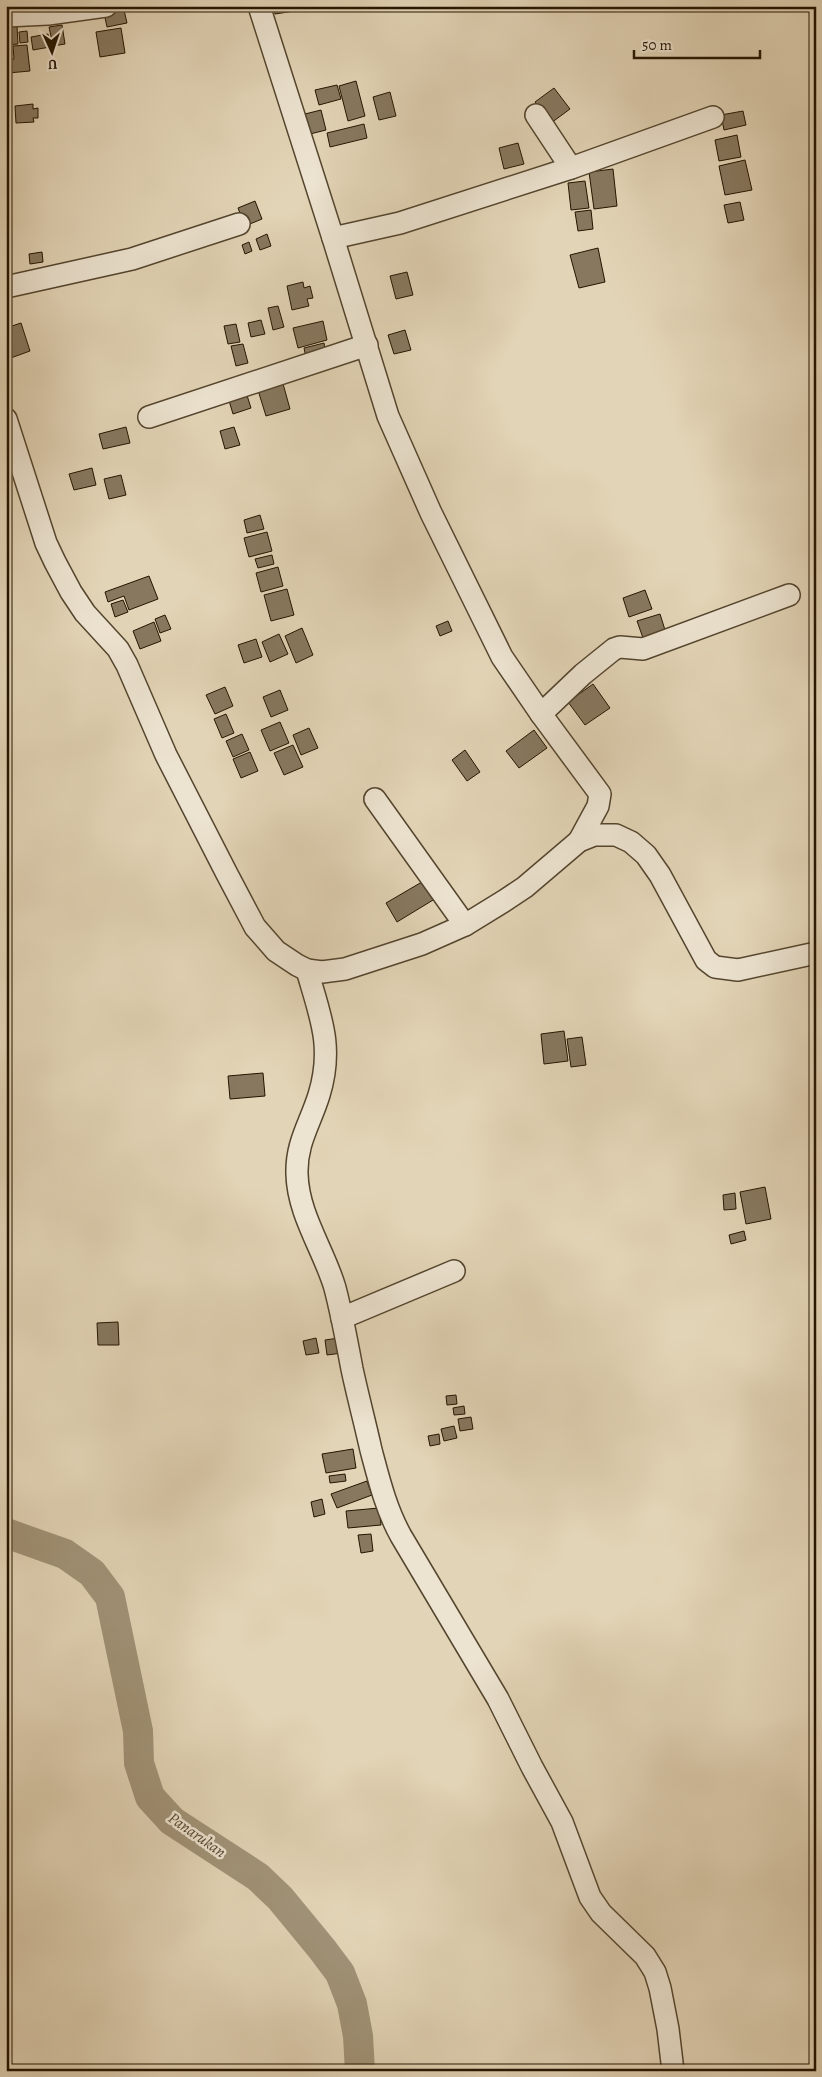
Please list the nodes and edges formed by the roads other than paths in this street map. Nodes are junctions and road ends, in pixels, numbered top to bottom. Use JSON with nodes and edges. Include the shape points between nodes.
{"nodes":[{"id":1,"x":106,"y":6,"type":"edge"},
{"id":2,"x":259,"y":6,"type":"edge"},
{"id":3,"x":6,"y":16,"type":"edge"},
{"id":4,"x":536,"y":115,"type":"dead end"},
{"id":5,"x":713,"y":117,"type":"dead end"},
{"id":6,"x":571,"y":168,"type":"junction"},
{"id":7,"x":239,"y":224,"type":"dead end"},
{"id":8,"x":333,"y":238,"type":"junction"},
{"id":9,"x":6,"y":287,"type":"edge"},
{"id":10,"x":367,"y":345,"type":"junction"},
{"id":11,"x":148,"y":416,"type":"dead end"},
{"id":12,"x":6,"y":419,"type":"edge"},
{"id":13,"x":789,"y":595,"type":"dead end"},
{"id":14,"x":541,"y":714,"type":"junction"},
{"id":15,"x":375,"y":799,"type":"dead end"},
{"id":16,"x":579,"y":842,"type":"junction"},
{"id":17,"x":465,"y":925,"type":"junction"},
{"id":18,"x":816,"y":953,"type":"edge"},
{"id":19,"x":307,"y":970,"type":"junction"},
{"id":20,"x":454,"y":1271,"type":"dead end"},
{"id":21,"x":342,"y":1318,"type":"junction"},
{"id":22,"x":673,"y":2071,"type":"edge"}],
"edges":[{"from":1,"to":3,"type":"street"},
{"from":2,"to":8,"type":"street"},
{"from":4,"to":6,"type":"street"},
{"from":5,"to":6,"type":"street"},
{"from":6,"to":8,"type":"street","via":[[400,223]]},
{"from":7,"to":9,"type":"street","via":[[132,259]]},
{"from":8,"to":10,"type":"street"},
{"from":10,"to":11,"type":"street"},
{"from":10,"to":14,"type":"street","via":[[388,416],[431,513],[502,657]]},
{"from":12,"to":19,"type":"street","via":[[46,543],[71,592],[85,613],[118,649],[127,665],[166,755],[255,927],[276,951]]},
{"from":13,"to":14,"type":"street","via":[[643,649],[614,649]]},
{"from":14,"to":16,"type":"street","via":[[600,794],[598,806]]},
{"from":15,"to":17,"type":"street"},
{"from":16,"to":17,"type":"street","via":[[525,887]]},
{"from":16,"to":18,"type":"street","via":[[594,835],[616,835],[639,848],[660,875],[706,960],[715,967],[738,970]]},
{"from":17,"to":19,"type":"street","via":[[422,944],[345,969]]},
{"from":19,"to":21,"type":"street","via":[[324,1029],[326,1058],[319,1095],[300,1143],[298,1185],[333,1282]]},
{"from":20,"to":21,"type":"street"},
{"from":21,"to":22,"type":"street","via":[[378,1477],[394,1523],[498,1698],[562,1822],[590,1897],[655,1972],[667,2021]]}]}
